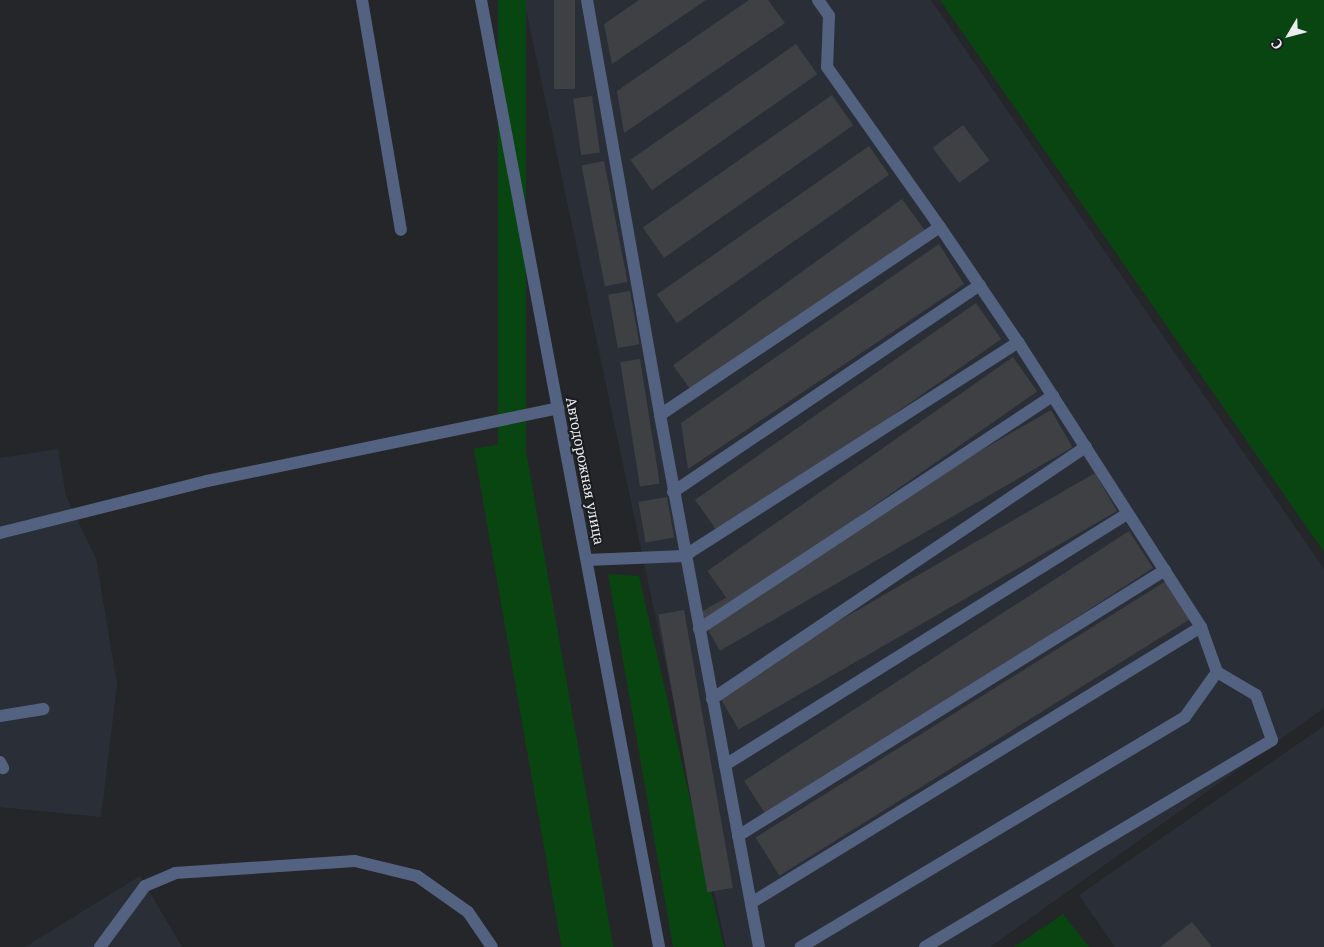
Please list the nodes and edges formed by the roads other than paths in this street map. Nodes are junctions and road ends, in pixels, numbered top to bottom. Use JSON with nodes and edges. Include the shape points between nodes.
{"nodes":[{"id":1,"x":362,"y":0,"type":"edge"},
{"id":2,"x":481,"y":0,"type":"edge"},
{"id":3,"x":587,"y":0,"type":"edge"},
{"id":4,"x":818,"y":0,"type":"edge"},
{"id":5,"x":940,"y":227,"type":"junction"},
{"id":6,"x":401,"y":230,"type":"dead end"},
{"id":7,"x":980,"y":285,"type":"junction"},
{"id":8,"x":1018,"y":342,"type":"junction"},
{"id":9,"x":1053,"y":396,"type":"junction"},
{"id":10,"x":558,"y":408,"type":"junction"},
{"id":11,"x":660,"y":415,"type":"junction"},
{"id":12,"x":1086,"y":447,"type":"junction"},
{"id":13,"x":673,"y":492,"type":"junction"},
{"id":14,"x":1128,"y":513,"type":"junction"},
{"id":15,"x":0,"y":533,"type":"edge"},
{"id":16,"x":684,"y":556,"type":"junction"},
{"id":17,"x":586,"y":560,"type":"junction"},
{"id":18,"x":1165,"y":570,"type":"junction"},
{"id":19,"x":1202,"y":627,"type":"junction"},
{"id":20,"x":698,"y":629,"type":"junction"},
{"id":21,"x":1217,"y":672,"type":"junction"},
{"id":22,"x":712,"y":698,"type":"junction"},
{"id":23,"x":43,"y":709,"type":"dead end"},
{"id":24,"x":0,"y":716,"type":"edge"},
{"id":25,"x":724,"y":765,"type":"junction"},
{"id":26,"x":738,"y":836,"type":"junction"},
{"id":27,"x":751,"y":903,"type":"junction"},
{"id":28,"x":100,"y":947,"type":"edge"},
{"id":29,"x":492,"y":947,"type":"edge"},
{"id":30,"x":659,"y":947,"type":"edge"},
{"id":31,"x":759,"y":947,"type":"edge"},
{"id":32,"x":801,"y":947,"type":"edge"},
{"id":33,"x":925,"y":947,"type":"edge"}],
"edges":[{"from":1,"to":6,"type":"street"},
{"from":2,"to":10,"type":"street","name":"Автодорожная улица"},
{"from":3,"to":11,"type":"street"},
{"from":4,"to":5,"type":"street","via":[[829,16],[827,67]]},
{"from":5,"to":7,"type":"street"},
{"from":5,"to":11,"type":"street"},
{"from":7,"to":8,"type":"street"},
{"from":7,"to":13,"type":"street"},
{"from":8,"to":9,"type":"street"},
{"from":8,"to":16,"type":"street"},
{"from":9,"to":12,"type":"street"},
{"from":9,"to":20,"type":"street"},
{"from":10,"to":15,"type":"street","via":[[207,481]]},
{"from":10,"to":17,"type":"street","name":"Автодорожная улица"},
{"from":11,"to":13,"type":"street"},
{"from":12,"to":14,"type":"street"},
{"from":12,"to":22,"type":"street"},
{"from":13,"to":16,"type":"street"},
{"from":14,"to":18,"type":"street"},
{"from":14,"to":25,"type":"street"},
{"from":16,"to":17,"type":"street"},
{"from":16,"to":20,"type":"street"},
{"from":17,"to":30,"type":"street","name":"Автодорожная улица"},
{"from":18,"to":19,"type":"street"},
{"from":18,"to":26,"type":"street"},
{"from":19,"to":21,"type":"street"},
{"from":19,"to":27,"type":"street"},
{"from":20,"to":22,"type":"street"},
{"from":21,"to":32,"type":"street","via":[[1185,717]]},
{"from":21,"to":33,"type":"street","via":[[1256,695],[1272,740]]},
{"from":22,"to":25,"type":"street"},
{"from":23,"to":24,"type":"street"},
{"from":25,"to":26,"type":"street"},
{"from":26,"to":27,"type":"street"},
{"from":27,"to":31,"type":"street"},
{"from":28,"to":29,"type":"street","via":[[145,886],[174,873],[355,861],[417,876],[468,912]]}]}
